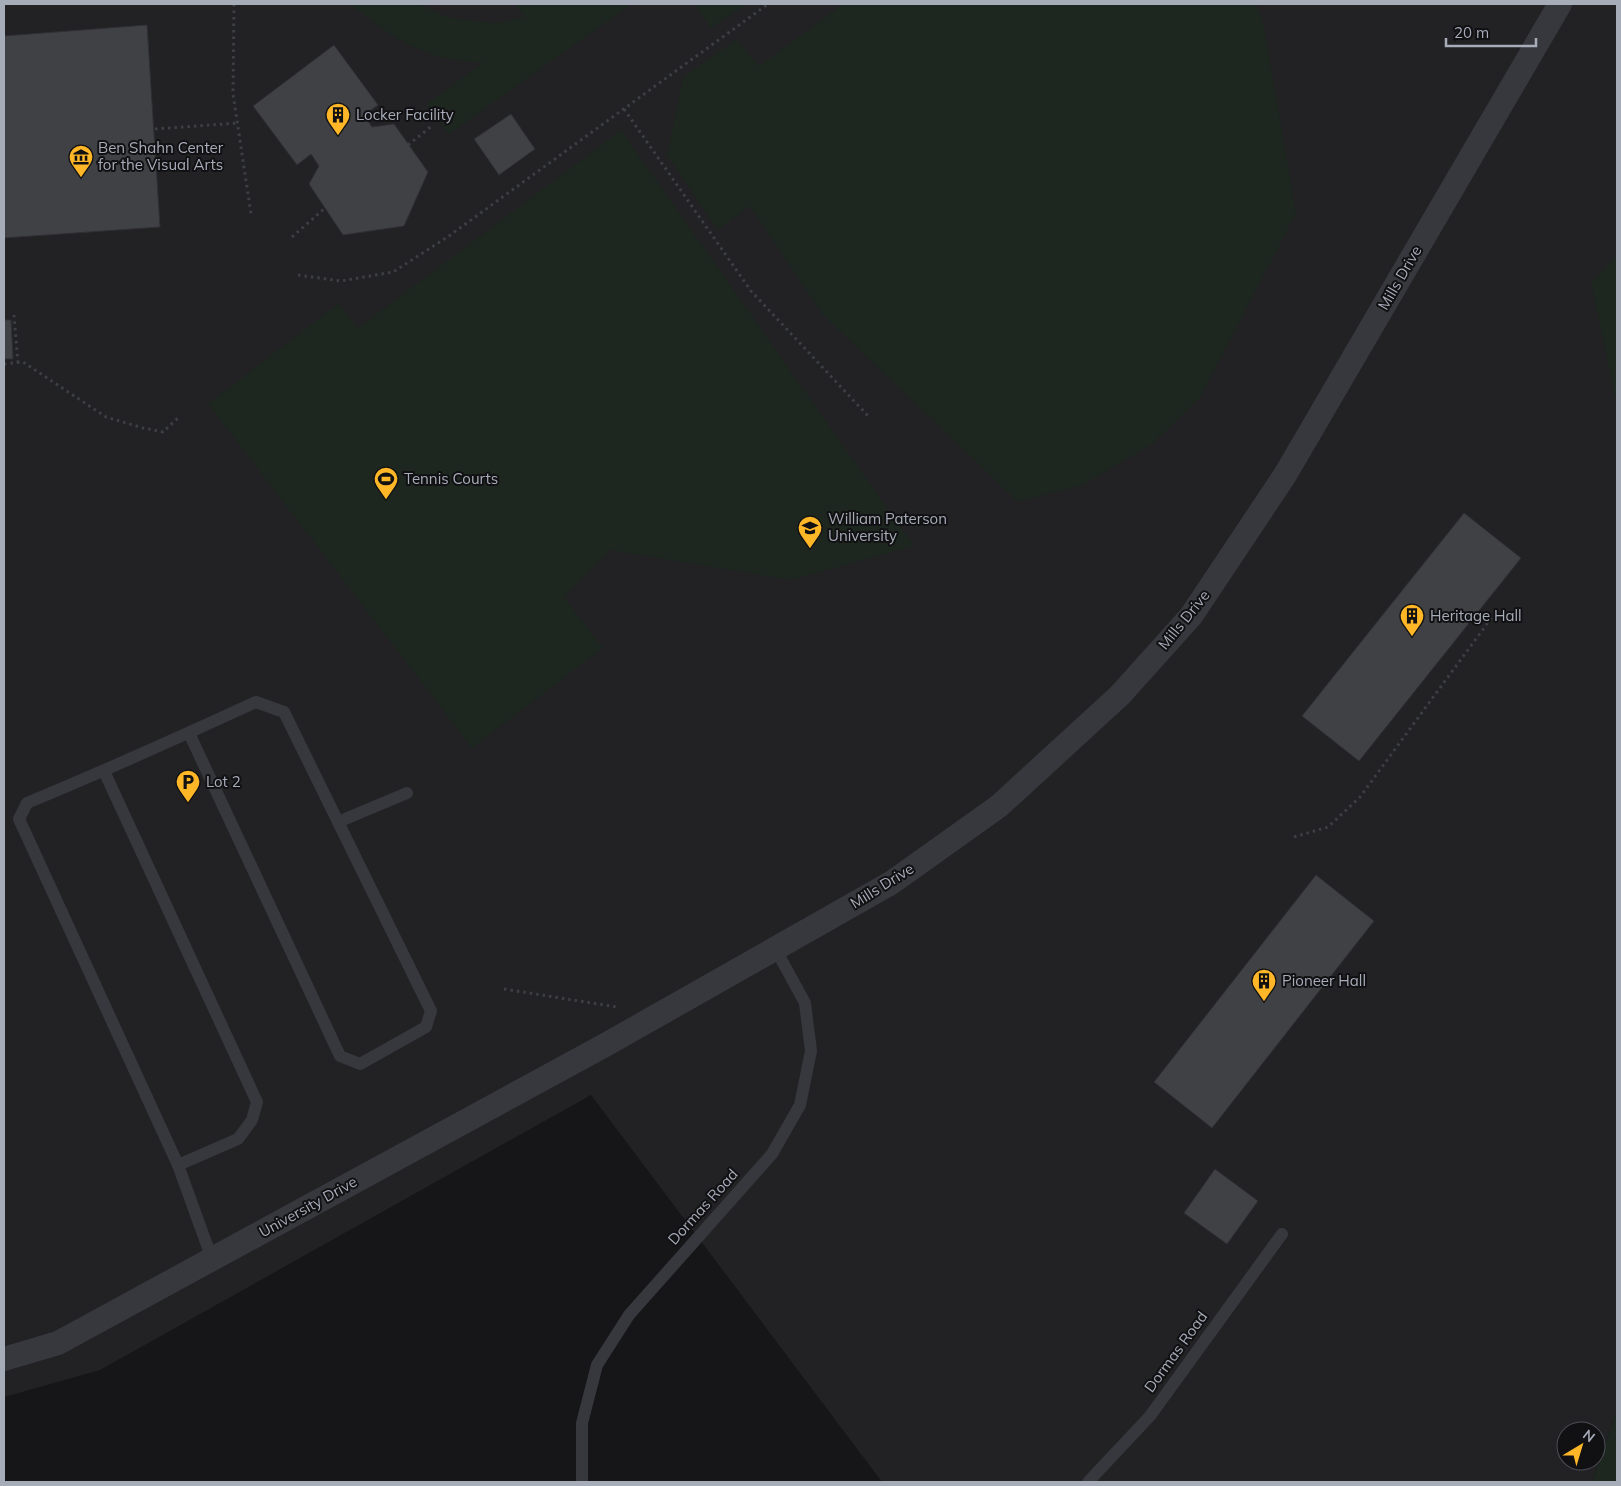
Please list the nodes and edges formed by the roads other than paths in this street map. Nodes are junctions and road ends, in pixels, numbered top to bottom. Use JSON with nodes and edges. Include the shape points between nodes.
{"nodes":[{"id":1,"x":1560,"y":4,"type":"edge"},
{"id":2,"x":189,"y":733,"type":"junction"},
{"id":3,"x":104,"y":771,"type":"junction"},
{"id":4,"x":407,"y":794,"type":"dead end"},
{"id":5,"x":338,"y":822,"type":"junction"},
{"id":6,"x":775,"y":948,"type":"junction"},
{"id":7,"x":607,"y":1044,"type":"joint"},
{"id":8,"x":178,"y":1165,"type":"junction"},
{"id":9,"x":1282,"y":1234,"type":"dead end"},
{"id":10,"x":212,"y":1259,"type":"junction"},
{"id":11,"x":4,"y":1359,"type":"edge"},
{"id":12,"x":582,"y":1482,"type":"edge"},
{"id":13,"x":1088,"y":1482,"type":"edge"}],
"edges":[{"from":1,"to":6,"type":"street","name":"Mills Drive","via":[[1285,475],[1191,616],[1120,695],[999,806],[891,883]]},
{"from":2,"to":3,"type":"lane"},
{"from":2,"to":5,"type":"lane","via":[[256,702],[284,712]]},
{"from":2,"to":5,"type":"lane","via":[[340,1056],[360,1064],[426,1027],[431,1010]]},
{"from":3,"to":8,"type":"lane","via":[[257,1102],[252,1120],[238,1139]]},
{"from":3,"to":8,"type":"lane","via":[[27,803],[19,819]]},
{"from":4,"to":5,"type":"lane"},
{"from":6,"to":7,"type":"street","name":"Mills Drive"},
{"from":6,"to":12,"type":"lane","name":"Dormas Road","via":[[804,1003],[811,1051],[800,1105],[772,1154],[629,1315],[597,1365],[582,1423]]},
{"from":7,"to":10,"type":"street","name":"University Drive"},
{"from":8,"to":10,"type":"lane"},
{"from":9,"to":13,"type":"lane","name":"Dormas Road","via":[[1150,1416]]},
{"from":10,"to":11,"type":"street","name":"University Drive","via":[[58,1343]]}]}
